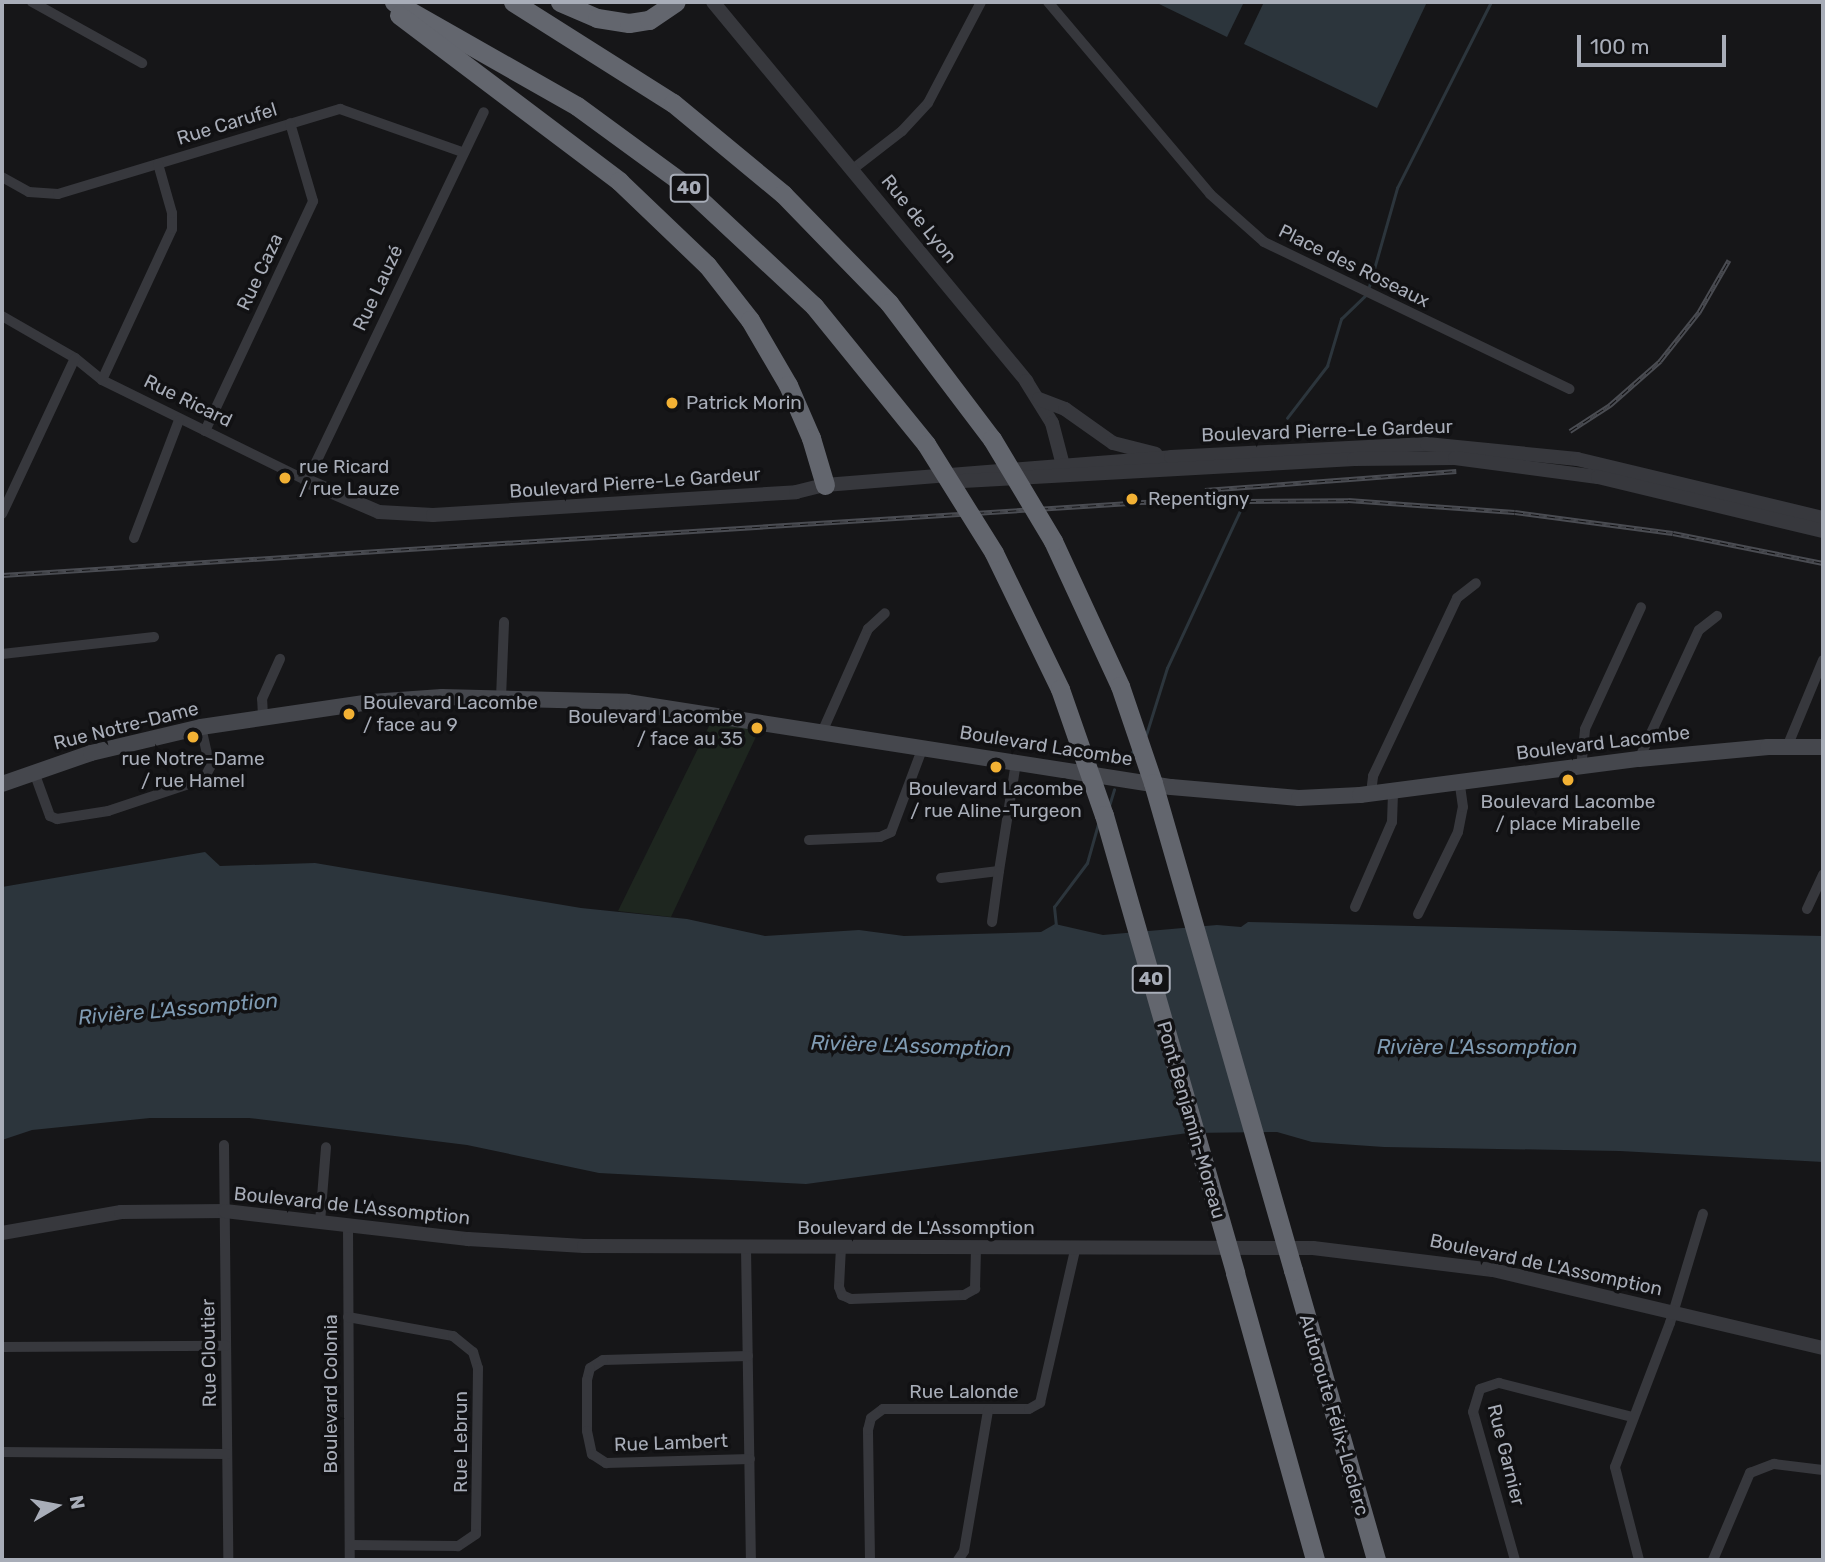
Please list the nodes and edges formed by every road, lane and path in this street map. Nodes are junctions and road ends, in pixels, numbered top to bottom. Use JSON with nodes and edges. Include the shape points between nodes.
{"nodes":[{"id":1,"x":33,"y":2,"type":"edge"},
{"id":2,"x":381,"y":2,"type":"edge"},
{"id":3,"x":394,"y":2,"type":"edge"},
{"id":4,"x":513,"y":2,"type":"edge"},
{"id":5,"x":560,"y":2,"type":"edge"},
{"id":6,"x":676,"y":2,"type":"edge"},
{"id":7,"x":713,"y":2,"type":"edge"},
{"id":8,"x":981,"y":2,"type":"edge"},
{"id":9,"x":1048,"y":2,"type":"edge"},
{"id":10,"x":142,"y":63,"type":"dead end"},
{"id":11,"x":484,"y":112,"type":"dead end"},
{"id":12,"x":290,"y":123,"type":"junction"},
{"id":13,"x":462,"y":152,"type":"junction"},
{"id":14,"x":158,"y":164,"type":"junction"},
{"id":15,"x":853,"y":169,"type":"junction"},
{"id":16,"x":2,"y":177,"type":"edge"},
{"id":17,"x":2,"y":316,"type":"edge"},
{"id":18,"x":75,"y":358,"type":"junction"},
{"id":19,"x":102,"y":380,"type":"junction"},
{"id":20,"x":1569,"y":388,"type":"dead end"},
{"id":21,"x":1039,"y":399,"type":"junction"},
{"id":22,"x":179,"y":420,"type":"junction"},
{"id":23,"x":205,"y":431,"type":"junction"},
{"id":24,"x":1171,"y":457,"type":"junction"},
{"id":25,"x":1065,"y":471,"type":"junction"},
{"id":26,"x":307,"y":481,"type":"junction"},
{"id":27,"x":825,"y":485,"type":"junction"},
{"id":28,"x":364,"y":508,"type":"joint"},
{"id":29,"x":2,"y":514,"type":"edge"},
{"id":30,"x":1823,"y":518,"type":"edge"},
{"id":31,"x":1823,"y":531,"type":"edge"},
{"id":32,"x":134,"y":538,"type":"dead end"},
{"id":33,"x":1476,"y":583,"type":"dead end"},
{"id":34,"x":1641,"y":607,"type":"dead end"},
{"id":35,"x":885,"y":613,"type":"dead end"},
{"id":36,"x":1717,"y":616,"type":"dead end"},
{"id":37,"x":504,"y":622,"type":"dead end"},
{"id":38,"x":154,"y":637,"type":"dead end"},
{"id":39,"x":2,"y":654,"type":"edge"},
{"id":40,"x":280,"y":659,"type":"dead end"},
{"id":41,"x":1823,"y":660,"type":"edge"},
{"id":42,"x":502,"y":698,"type":"junction"},
{"id":43,"x":263,"y":716,"type":"junction"},
{"id":44,"x":201,"y":727,"type":"junction"},
{"id":45,"x":823,"y":730,"type":"junction"},
{"id":46,"x":923,"y":747,"type":"junction"},
{"id":47,"x":1787,"y":747,"type":"junction"},
{"id":48,"x":1823,"y":747,"type":"edge"},
{"id":49,"x":1639,"y":758,"type":"junction"},
{"id":50,"x":1016,"y":763,"type":"junction"},
{"id":51,"x":1581,"y":768,"type":"junction"},
{"id":52,"x":34,"y":772,"type":"junction"},
{"id":53,"x":1459,"y":780,"type":"junction"},
{"id":54,"x":2,"y":784,"type":"edge"},
{"id":55,"x":1393,"y":790,"type":"junction"},
{"id":56,"x":1371,"y":793,"type":"junction"},
{"id":57,"x":809,"y":839,"type":"dead end"},
{"id":58,"x":999,"y":871,"type":"junction"},
{"id":59,"x":1823,"y":874,"type":"edge"},
{"id":60,"x":941,"y":878,"type":"dead end"},
{"id":61,"x":1355,"y":907,"type":"dead end"},
{"id":62,"x":1807,"y":909,"type":"dead end"},
{"id":63,"x":1418,"y":914,"type":"dead end"},
{"id":64,"x":992,"y":922,"type":"dead end"},
{"id":65,"x":224,"y":1145,"type":"dead end"},
{"id":66,"x":326,"y":1147,"type":"dead end"},
{"id":67,"x":225,"y":1212,"type":"junction"},
{"id":68,"x":1703,"y":1214,"type":"dead end"},
{"id":69,"x":320,"y":1222,"type":"junction"},
{"id":70,"x":348,"y":1227,"type":"junction"},
{"id":71,"x":2,"y":1233,"type":"edge"},
{"id":72,"x":1076,"y":1246,"type":"junction"},
{"id":73,"x":841,"y":1247,"type":"junction"},
{"id":74,"x":976,"y":1247,"type":"junction"},
{"id":75,"x":746,"y":1248,"type":"junction"},
{"id":76,"x":1671,"y":1311,"type":"junction"},
{"id":77,"x":348,"y":1317,"type":"junction"},
{"id":78,"x":226,"y":1346,"type":"junction"},
{"id":79,"x":2,"y":1347,"type":"edge"},
{"id":80,"x":1823,"y":1348,"type":"edge"},
{"id":81,"x":748,"y":1356,"type":"junction"},
{"id":82,"x":988,"y":1409,"type":"junction"},
{"id":83,"x":1632,"y":1417,"type":"junction"},
{"id":84,"x":2,"y":1452,"type":"edge"},
{"id":85,"x":227,"y":1454,"type":"junction"},
{"id":86,"x":750,"y":1459,"type":"junction"},
{"id":87,"x":1823,"y":1470,"type":"edge"},
{"id":88,"x":350,"y":1545,"type":"junction"},
{"id":89,"x":228,"y":1560,"type":"edge"},
{"id":90,"x":350,"y":1560,"type":"edge"},
{"id":91,"x":751,"y":1560,"type":"edge"},
{"id":92,"x":870,"y":1560,"type":"edge"},
{"id":93,"x":958,"y":1560,"type":"edge"},
{"id":94,"x":1313,"y":1560,"type":"edge"},
{"id":95,"x":1376,"y":1560,"type":"edge"},
{"id":96,"x":1515,"y":1560,"type":"edge"},
{"id":97,"x":1639,"y":1560,"type":"edge"},
{"id":98,"x":1713,"y":1560,"type":"edge"}],
"edges":[{"from":1,"to":10,"type":"street"},
{"from":2,"to":27,"type":"highway","via":[[596,164],[696,252],[772,355],[807,426]]},
{"from":3,"to":94,"type":"highway","name":"Pont Benjamin-Moreau","number":"40","bridge":true,"via":[[554,91],[681,182],[814,306],[926,444],[994,553],[1060,689],[1104,815]]},
{"from":4,"to":95,"type":"highway","name":"Autoroute Félix-Leclerc","bridge":true,"via":[[660,94],[776,188],[889,303],[992,439],[1053,541],[1120,686],[1160,804]]},
{"from":5,"to":6,"type":"highway","via":[[597,18],[629,23],[649,20]]},
{"from":7,"to":15,"type":"street","name":"Rue de Lyon"},
{"from":8,"to":15,"type":"street","via":[[928,103]]},
{"from":9,"to":20,"type":"street","name":"Place des Roseaux","via":[[1222,207],[1276,250]]},
{"from":11,"to":13,"type":"street","name":"Rue Lauzé"},
{"from":12,"to":13,"type":"street","name":"Rue Carufel","via":[[340,109],[357,111]]},
{"from":12,"to":14,"type":"street","name":"Rue Carufel"},
{"from":12,"to":23,"type":"street","name":"Rue Caza","via":[[313,201]]},
{"from":13,"to":26,"type":"street","name":"Rue Lauzé"},
{"from":14,"to":16,"type":"street","name":"Rue Carufel","via":[[58,194],[29,192]]},
{"from":14,"to":19,"type":"street","via":[[172,212],[172,229]]},
{"from":15,"to":21,"type":"street","name":"Rue de Lyon"},
{"from":17,"to":18,"type":"street","name":"Rue Ricard"},
{"from":18,"to":19,"type":"street","name":"Rue Ricard"},
{"from":18,"to":29,"type":"street"},
{"from":19,"to":22,"type":"street","name":"Rue Ricard"},
{"from":21,"to":24,"type":"street","via":[[1065,410],[1113,443]]},
{"from":21,"to":25,"type":"street","name":"Rue de Lyon","via":[[1055,429]]},
{"from":22,"to":23,"type":"street","name":"Rue Ricard"},
{"from":22,"to":32,"type":"street"},
{"from":23,"to":26,"type":"street","name":"Rue Ricard"},
{"from":24,"to":25,"type":"street","name":"Boulevard Pierre-Le Gardeur"},
{"from":24,"to":30,"type":"street","name":"Boulevard Pierre-Le Gardeur","via":[[1370,445],[1487,447],[1611,466]]},
{"from":25,"to":27,"type":"street","name":"Boulevard Pierre-Le Gardeur"},
{"from":25,"to":31,"type":"street","name":"Boulevard Pierre-Le Gardeur","via":[[1373,458],[1465,459],[1598,477]]},
{"from":26,"to":28,"type":"street","name":"Rue Ricard"},
{"from":27,"to":28,"type":"street","name":"Boulevard Pierre-Le Gardeur","via":[[796,492],[448,515],[393,515]]},
{"from":33,"to":56,"type":"street","via":[[1457,598],[1376,769]]},
{"from":34,"to":51,"type":"street","via":[[1585,729]]},
{"from":35,"to":45,"type":"street","via":[[868,629]]},
{"from":36,"to":49,"type":"street","via":[[1699,630]]},
{"from":37,"to":42,"type":"street"},
{"from":38,"to":39,"type":"street"},
{"from":40,"to":43,"type":"street","via":[[262,699]]},
{"from":41,"to":47,"type":"street"},
{"from":42,"to":43,"type":"main road","name":"Boulevard Lacombe","via":[[395,699]]},
{"from":42,"to":45,"type":"main road","name":"Boulevard Lacombe","via":[[627,702]]},
{"from":43,"to":44,"type":"main road","name":"Rue Notre-Dame"},
{"from":44,"to":52,"type":"main road","name":"Rue Notre-Dame","via":[[91,753]]},
{"from":44,"to":52,"type":"street","via":[[210,767],[204,779],[108,811],[57,819],[50,816]]},
{"from":45,"to":46,"type":"main road","name":"Boulevard Lacombe"},
{"from":46,"to":50,"type":"main road","name":"Boulevard Lacombe"},
{"from":46,"to":57,"type":"street","via":[[891,832],[880,837]]},
{"from":47,"to":48,"type":"main road","name":"Boulevard Lacombe"},
{"from":47,"to":49,"type":"main road","name":"Boulevard Lacombe"},
{"from":49,"to":51,"type":"main road","name":"Boulevard Lacombe"},
{"from":50,"to":56,"type":"main road","name":"Boulevard Lacombe","via":[[1218,793],[1299,798]]},
{"from":50,"to":58,"type":"street"},
{"from":51,"to":53,"type":"main road","name":"Boulevard Lacombe"},
{"from":52,"to":54,"type":"main road","name":"Rue Notre-Dame"},
{"from":53,"to":55,"type":"main road","name":"Boulevard Lacombe"},
{"from":53,"to":63,"type":"street","via":[[1463,807],[1458,832]]},
{"from":55,"to":56,"type":"main road","name":"Boulevard Lacombe"},
{"from":55,"to":61,"type":"street","via":[[1392,822]]},
{"from":58,"to":60,"type":"street"},
{"from":58,"to":64,"type":"street"},
{"from":59,"to":62,"type":"street"},
{"from":65,"to":67,"type":"street","name":"Rue Cloutier"},
{"from":66,"to":69,"type":"street"},
{"from":67,"to":69,"type":"street","name":"Boulevard de L'Assomption"},
{"from":67,"to":71,"type":"street","name":"Boulevard de L'Assomption","via":[[121,1212]]},
{"from":67,"to":78,"type":"street","name":"Rue Cloutier"},
{"from":68,"to":76,"type":"street"},
{"from":69,"to":70,"type":"street","name":"Boulevard de L'Assomption"},
{"from":70,"to":75,"type":"street","name":"Boulevard de L'Assomption","via":[[584,1246]]},
{"from":70,"to":77,"type":"street","name":"Boulevard Colonia"},
{"from":72,"to":74,"type":"street","name":"Boulevard de L'Assomption"},
{"from":72,"to":76,"type":"street","name":"Boulevard de L'Assomption","via":[[1285,1247],[1381,1253],[1493,1270]]},
{"from":72,"to":82,"type":"street","name":"Rue Lalonde","via":[[1044,1399],[1029,1409]]},
{"from":73,"to":74,"type":"street","name":"Boulevard de L'Assomption"},
{"from":73,"to":74,"type":"street","via":[[839,1287],[842,1295],[851,1299],[964,1295],[975,1289]]},
{"from":73,"to":75,"type":"street","name":"Boulevard de L'Assomption"},
{"from":75,"to":81,"type":"street"},
{"from":76,"to":80,"type":"street","name":"Boulevard de L'Assomption"},
{"from":76,"to":83,"type":"street"},
{"from":77,"to":88,"type":"street","name":"Boulevard Colonia"},
{"from":77,"to":88,"type":"street","name":"Rue Lebrun","via":[[453,1336],[473,1352],[478,1368],[476,1534],[458,1546]]},
{"from":78,"to":79,"type":"street"},
{"from":78,"to":85,"type":"street","name":"Rue Cloutier"},
{"from":81,"to":86,"type":"street"},
{"from":81,"to":86,"type":"street","name":"Rue Lambert","via":[[603,1360],[590,1368],[587,1380],[587,1431],[592,1454],[606,1463]]},
{"from":82,"to":92,"type":"street","name":"Rue Lalonde","via":[[883,1409],[872,1418],[868,1430]]},
{"from":82,"to":93,"type":"street","via":[[964,1551]]},
{"from":83,"to":96,"type":"street","name":"Rue Garnier","via":[[1499,1383],[1480,1389],[1473,1412]]},
{"from":83,"to":97,"type":"street","via":[[1615,1467]]},
{"from":84,"to":85,"type":"street"},
{"from":85,"to":89,"type":"street","name":"Rue Cloutier"},
{"from":86,"to":91,"type":"street"},
{"from":87,"to":98,"type":"street","via":[[1774,1464],[1750,1473]]},
{"from":88,"to":90,"type":"street","name":"Boulevard Colonia"}]}
